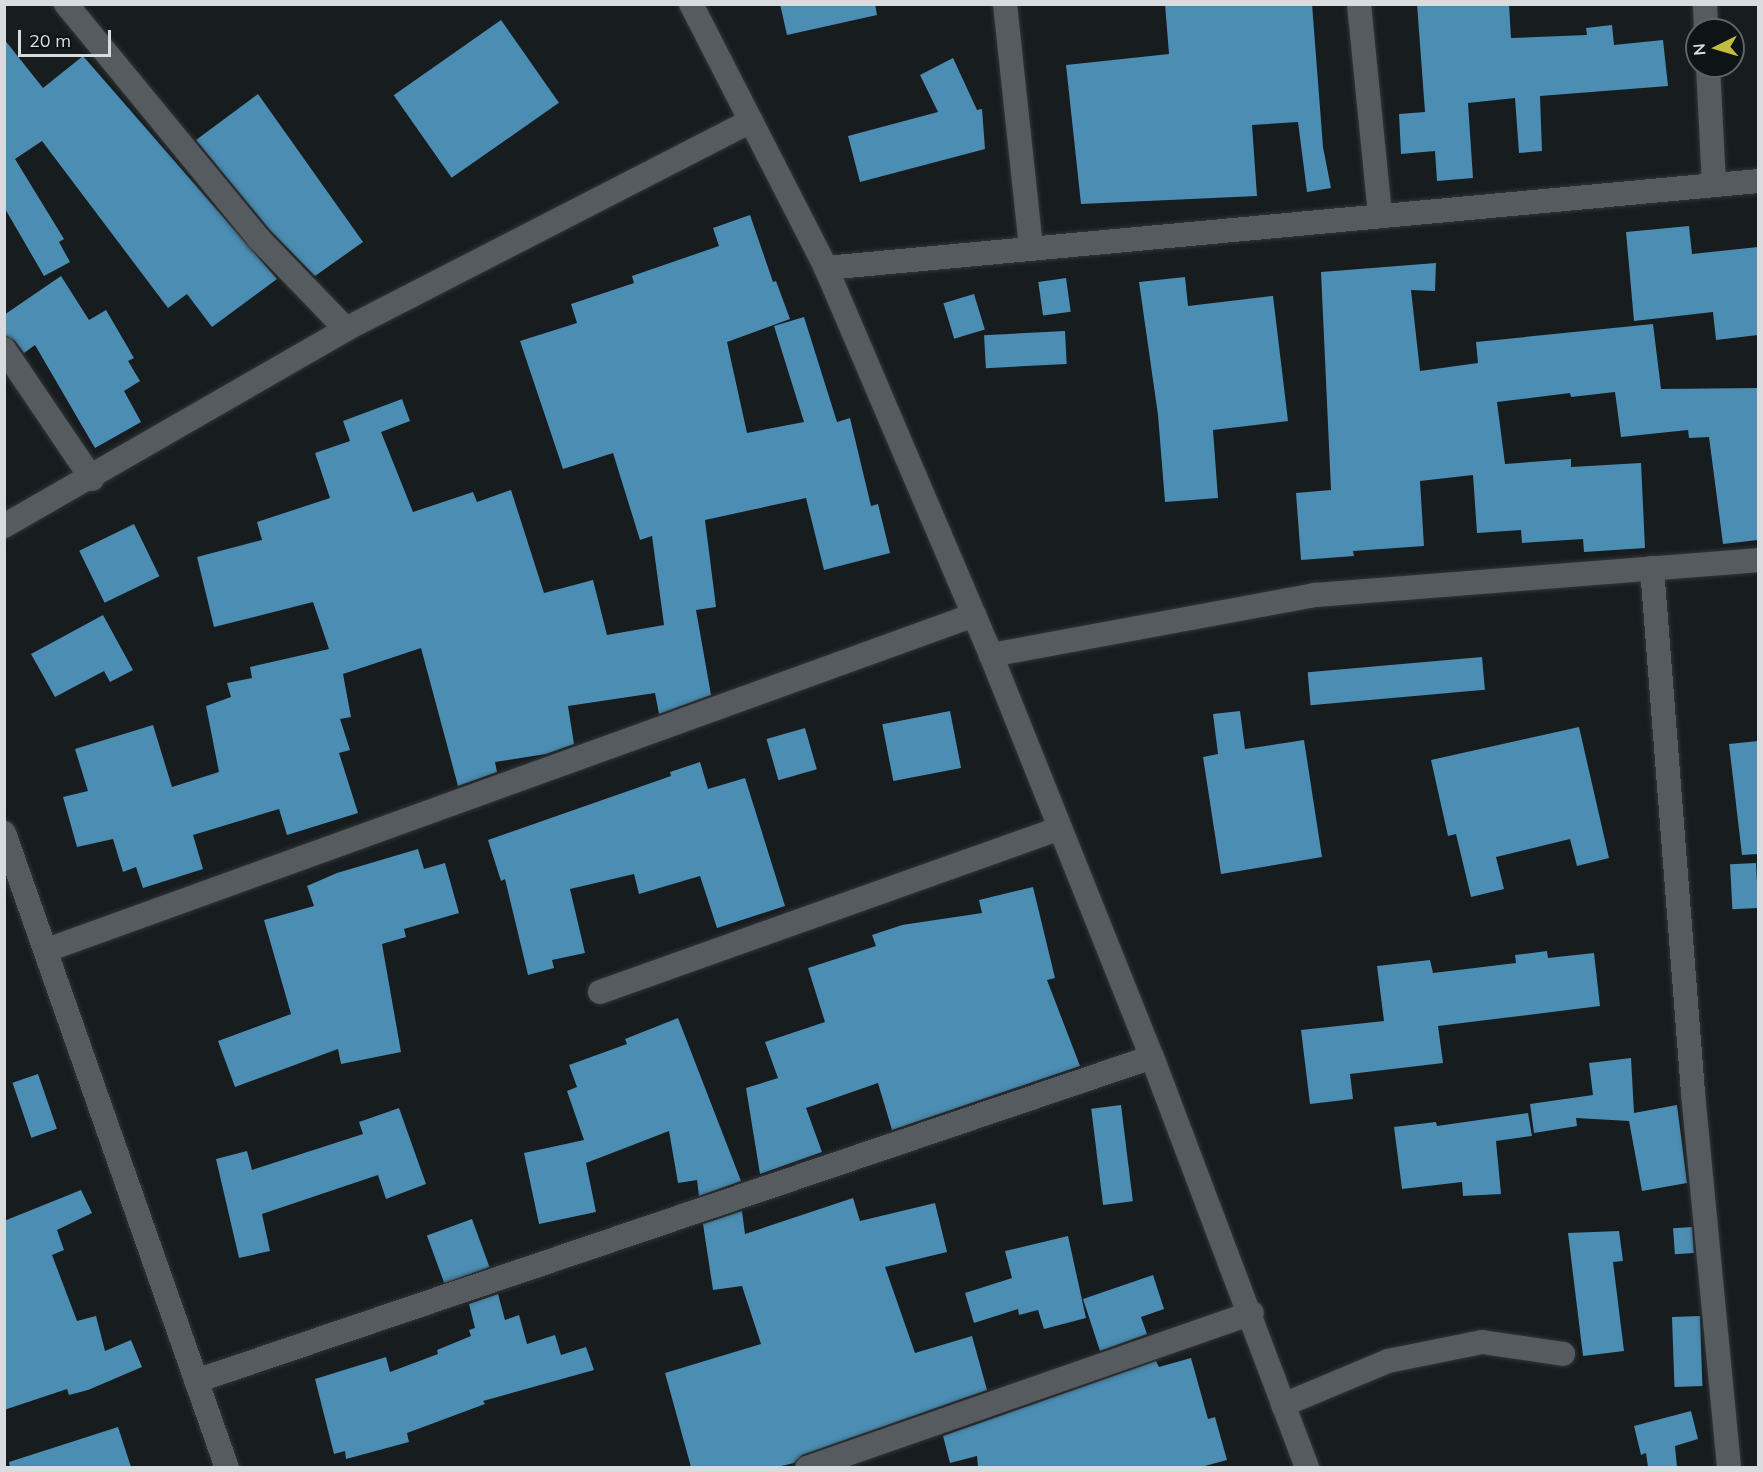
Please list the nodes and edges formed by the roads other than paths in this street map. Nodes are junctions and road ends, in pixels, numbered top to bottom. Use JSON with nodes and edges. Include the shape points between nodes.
{"nodes":[{"id":1,"x":66,"y":4,"type":"edge"},
{"id":2,"x":691,"y":4,"type":"edge"},
{"id":3,"x":1005,"y":4,"type":"edge"},
{"id":4,"x":1359,"y":4,"type":"edge"},
{"id":5,"x":1709,"y":78,"type":"edge"},
{"id":6,"x":751,"y":121,"type":"junction"},
{"id":7,"x":1758,"y":181,"type":"edge"},
{"id":8,"x":1714,"y":185,"type":"junction"},
{"id":9,"x":1380,"y":216,"type":"junction"},
{"id":10,"x":1031,"y":248,"type":"junction"},
{"id":11,"x":826,"y":268,"type":"junction"},
{"id":12,"x":346,"y":328,"type":"junction"},
{"id":13,"x":4,"y":349,"type":"edge"},
{"id":14,"x":92,"y":479,"type":"junction"},
{"id":15,"x":4,"y":526,"type":"edge"},
{"id":16,"x":1758,"y":560,"type":"edge"},
{"id":17,"x":1652,"y":568,"type":"junction"},
{"id":18,"x":974,"y":615,"type":"junction"},
{"id":19,"x":991,"y":655,"type":"junction"},
{"id":20,"x":1060,"y":828,"type":"junction"},
{"id":21,"x":4,"y":833,"type":"edge"},
{"id":22,"x":47,"y":950,"type":"junction"},
{"id":23,"x":600,"y":993,"type":"dead end"},
{"id":24,"x":1152,"y":1057,"type":"junction"},
{"id":25,"x":1251,"y":1313,"type":"junction"},
{"id":26,"x":1563,"y":1354,"type":"dead end"},
{"id":27,"x":196,"y":1381,"type":"junction"},
{"id":28,"x":1283,"y":1406,"type":"junction"},
{"id":29,"x":227,"y":1467,"type":"edge"},
{"id":30,"x":807,"y":1467,"type":"edge"},
{"id":31,"x":1307,"y":1467,"type":"edge"},
{"id":32,"x":1729,"y":1467,"type":"edge"}],
"edges":[{"from":1,"to":12,"type":"street","via":[[259,239]]},
{"from":2,"to":6,"type":"street"},
{"from":3,"to":10,"type":"street"},
{"from":4,"to":9,"type":"street"},
{"from":5,"to":8,"type":"street"},
{"from":6,"to":11,"type":"street"},
{"from":6,"to":12,"type":"street"},
{"from":7,"to":8,"type":"street"},
{"from":8,"to":9,"type":"street"},
{"from":9,"to":10,"type":"street"},
{"from":10,"to":11,"type":"street"},
{"from":11,"to":18,"type":"street"},
{"from":12,"to":14,"type":"street"},
{"from":13,"to":14,"type":"street"},
{"from":14,"to":15,"type":"street"},
{"from":16,"to":17,"type":"street"},
{"from":17,"to":19,"type":"street","via":[[1315,595]]},
{"from":17,"to":32,"type":"street","via":[[1692,1082]]},
{"from":18,"to":19,"type":"street"},
{"from":18,"to":22,"type":"street"},
{"from":19,"to":20,"type":"street"},
{"from":20,"to":23,"type":"street"},
{"from":20,"to":24,"type":"street"},
{"from":21,"to":22,"type":"street"},
{"from":22,"to":27,"type":"street"},
{"from":24,"to":25,"type":"street"},
{"from":24,"to":27,"type":"street"},
{"from":25,"to":28,"type":"street"},
{"from":25,"to":30,"type":"street"},
{"from":26,"to":28,"type":"street","via":[[1482,1342],[1388,1361]]},
{"from":27,"to":29,"type":"street"},
{"from":28,"to":31,"type":"street"}]}
